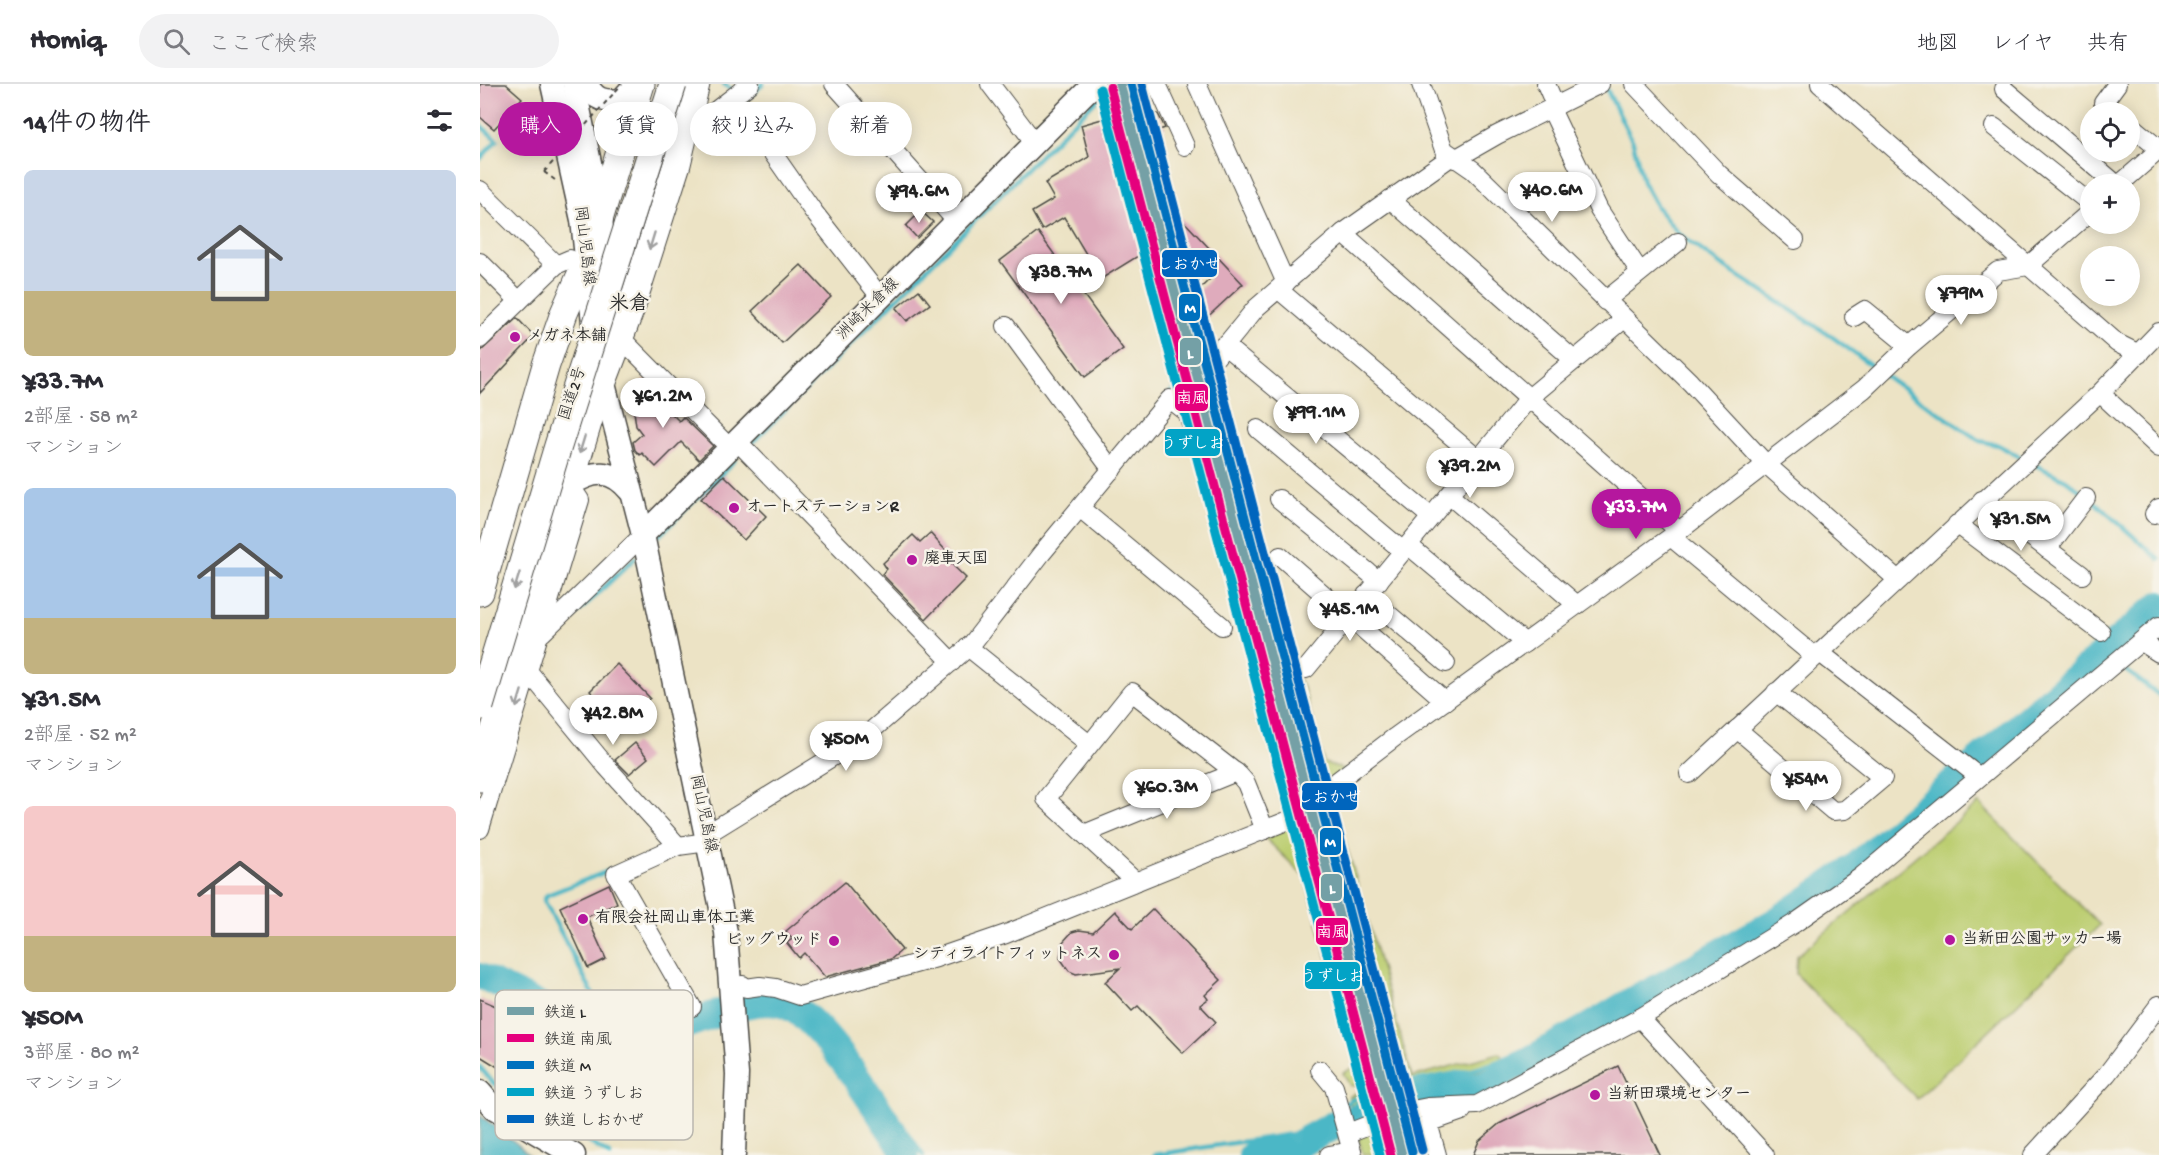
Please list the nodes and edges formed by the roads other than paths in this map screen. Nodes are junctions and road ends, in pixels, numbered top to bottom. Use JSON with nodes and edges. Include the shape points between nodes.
{"nodes":[{"id":1,"x":552,"y":84,"type":"edge"},
{"id":2,"x":574,"y":84,"type":"edge"},
{"id":3,"x":587,"y":84,"type":"edge"},
{"id":4,"x":636,"y":84,"type":"edge"},
{"id":5,"x":641,"y":84,"type":"edge"},
{"id":6,"x":653,"y":84,"type":"edge"},
{"id":7,"x":673,"y":84,"type":"edge"},
{"id":8,"x":698,"y":84,"type":"edge"},
{"id":9,"x":834,"y":84,"type":"edge"},
{"id":10,"x":990,"y":84,"type":"edge"},
{"id":11,"x":1094,"y":84,"type":"edge"},
{"id":12,"x":1157,"y":84,"type":"edge"},
{"id":13,"x":1197,"y":84,"type":"edge"},
{"id":14,"x":1421,"y":84,"type":"edge"},
{"id":15,"x":1600,"y":84,"type":"edge"},
{"id":16,"x":1634,"y":84,"type":"edge"},
{"id":17,"x":1820,"y":84,"type":"edge"},
{"id":18,"x":2117,"y":84,"type":"edge"},
{"id":19,"x":2004,"y":89,"type":"dead end"},
{"id":20,"x":738,"y":99,"type":"edge"},
{"id":21,"x":1552,"y":100,"type":"edge"},
{"id":22,"x":2104,"y":102,"type":"edge"},
{"id":23,"x":685,"y":120,"type":"junction"},
{"id":24,"x":1994,"y":127,"type":"dead end"},
{"id":25,"x":2140,"y":133,"type":"edge"},
{"id":26,"x":1035,"y":143,"type":"junction"},
{"id":27,"x":1185,"y":146,"type":"dead end"},
{"id":28,"x":2159,"y":149,"type":"edge"},
{"id":29,"x":1453,"y":158,"type":"junction"},
{"id":30,"x":2106,"y":174,"type":"edge"},
{"id":31,"x":2130,"y":174,"type":"edge"},
{"id":32,"x":563,"y":181,"type":"junction"},
{"id":33,"x":480,"y":190,"type":"edge"},
{"id":34,"x":2080,"y":195,"type":"edge"},
{"id":35,"x":1390,"y":199,"type":"junction"},
{"id":36,"x":2080,"y":221,"type":"edge"},
{"id":37,"x":957,"y":222,"type":"junction"},
{"id":38,"x":595,"y":225,"type":"junction"},
{"id":39,"x":1343,"y":233,"type":"junction"},
{"id":40,"x":1795,"y":240,"type":"dead end"},
{"id":41,"x":1678,"y":242,"type":"dead end"},
{"id":42,"x":480,"y":262,"type":"edge"},
{"id":43,"x":571,"y":263,"type":"junction"},
{"id":44,"x":2028,"y":266,"type":"junction"},
{"id":45,"x":1640,"y":272,"type":"junction"},
{"id":46,"x":1282,"y":287,"type":"junction"},
{"id":47,"x":881,"y":298,"type":"junction"},
{"id":48,"x":1605,"y":300,"type":"junction"},
{"id":49,"x":519,"y":301,"type":"junction"},
{"id":50,"x":1854,"y":317,"type":"dead end"},
{"id":51,"x":1624,"y":319,"type":"junction"},
{"id":52,"x":1006,"y":326,"type":"dead end"},
{"id":53,"x":2159,"y":332,"type":"edge"},
{"id":54,"x":480,"y":339,"type":"edge"},
{"id":55,"x":1224,"y":345,"type":"junction"},
{"id":56,"x":1909,"y":346,"type":"junction"},
{"id":57,"x":2139,"y":354,"type":"junction"},
{"id":58,"x":1574,"y":360,"type":"junction"},
{"id":59,"x":608,"y":362,"type":"junction"},
{"id":60,"x":1212,"y":362,"type":"dead end"},
{"id":61,"x":546,"y":365,"type":"junction"},
{"id":62,"x":2100,"y":393,"type":"junction"},
{"id":63,"x":1529,"y":398,"type":"junction"},
{"id":64,"x":528,"y":425,"type":"junction"},
{"id":65,"x":1258,"y":429,"type":"dead end"},
{"id":66,"x":734,"y":445,"type":"junction"},
{"id":67,"x":2159,"y":448,"type":"edge"},
{"id":68,"x":1202,"y":458,"type":"dead end"},
{"id":69,"x":1478,"y":459,"type":"junction"},
{"id":70,"x":1766,"y":464,"type":"junction"},
{"id":71,"x":1109,"y":467,"type":"junction"},
{"id":72,"x":570,"y":485,"type":"junction"},
{"id":73,"x":630,"y":491,"type":"junction"},
{"id":74,"x":1449,"y":495,"type":"junction"},
{"id":75,"x":2086,"y":498,"type":"dead end"},
{"id":76,"x":1279,"y":499,"type":"dead end"},
{"id":77,"x":1982,"y":500,"type":"junction"},
{"id":78,"x":1080,"y":508,"type":"junction"},
{"id":79,"x":1431,"y":517,"type":"junction"},
{"id":80,"x":1957,"y":524,"type":"junction"},
{"id":81,"x":1675,"y":534,"type":"junction"},
{"id":82,"x":643,"y":535,"type":"junction"},
{"id":83,"x":480,"y":544,"type":"edge"},
{"id":84,"x":1405,"y":548,"type":"junction"},
{"id":85,"x":2047,"y":549,"type":"junction"},
{"id":86,"x":1280,"y":556,"type":"dead end"},
{"id":87,"x":2082,"y":575,"type":"dead end"},
{"id":88,"x":1898,"y":579,"type":"junction"},
{"id":89,"x":1379,"y":581,"type":"junction"},
{"id":90,"x":480,"y":592,"type":"edge"},
{"id":91,"x":1366,"y":595,"type":"junction"},
{"id":92,"x":1577,"y":605,"type":"junction"},
{"id":93,"x":1349,"y":617,"type":"junction"},
{"id":94,"x":1222,"y":626,"type":"dead end"},
{"id":95,"x":2159,"y":626,"type":"edge"},
{"id":96,"x":2101,"y":632,"type":"dead end"},
{"id":97,"x":541,"y":634,"type":"junction"},
{"id":98,"x":480,"y":642,"type":"edge"},
{"id":99,"x":2142,"y":642,"type":"junction"},
{"id":100,"x":1525,"y":643,"type":"junction"},
{"id":101,"x":969,"y":647,"type":"junction"},
{"id":102,"x":2159,"y":653,"type":"edge"},
{"id":103,"x":1817,"y":654,"type":"junction"},
{"id":104,"x":948,"y":659,"type":"junction"},
{"id":105,"x":1446,"y":663,"type":"dead end"},
{"id":106,"x":1306,"y":669,"type":"dead end"},
{"id":107,"x":518,"y":677,"type":"junction"},
{"id":108,"x":1776,"y":692,"type":"junction"},
{"id":109,"x":1444,"y":701,"type":"junction"},
{"id":110,"x":480,"y":706,"type":"edge"},
{"id":111,"x":1737,"y":729,"type":"junction"},
{"id":112,"x":1089,"y":744,"type":"junction"},
{"id":113,"x":1971,"y":770,"type":"junction"},
{"id":114,"x":1236,"y":772,"type":"junction"},
{"id":115,"x":1689,"y":774,"type":"dead end"},
{"id":116,"x":480,"y":778,"type":"edge"},
{"id":117,"x":480,"y":829,"type":"edge"},
{"id":118,"x":1265,"y":830,"type":"junction"},
{"id":119,"x":1084,"y":834,"type":"junction"},
{"id":120,"x":708,"y":838,"type":"junction"},
{"id":121,"x":676,"y":844,"type":"junction"},
{"id":122,"x":1136,"y":882,"type":"junction"},
{"id":123,"x":682,"y":990,"type":"edge"},
{"id":124,"x":732,"y":1004,"type":"junction"},
{"id":125,"x":2159,"y":1005,"type":"edge"},
{"id":126,"x":1635,"y":1020,"type":"junction"},
{"id":127,"x":1320,"y":1070,"type":"dead end"},
{"id":128,"x":480,"y":1092,"type":"edge"},
{"id":129,"x":1478,"y":1105,"type":"junction"},
{"id":130,"x":495,"y":1109,"type":"edge"},
{"id":131,"x":548,"y":1140,"type":"edge"},
{"id":132,"x":1350,"y":1142,"type":"edge"},
{"id":133,"x":574,"y":1155,"type":"edge"},
{"id":134,"x":734,"y":1155,"type":"edge"},
{"id":135,"x":1329,"y":1155,"type":"edge"},
{"id":136,"x":1437,"y":1155,"type":"edge"},
{"id":137,"x":1765,"y":1155,"type":"edge"},
{"id":138,"x":2033,"y":1155,"type":"edge"}],
"edges":[{"from":1,"to":32,"type":"main road","name":"岡山児島線"},
{"from":2,"to":38,"type":"main road","name":"岡山児島線"},
{"from":3,"to":4,"type":"main road","via":[[598,98],[608,101],[621,100]]},
{"from":5,"to":38,"type":"highway"},
{"from":6,"to":98,"type":"highway","name":"国道2号"},
{"from":7,"to":110,"type":"highway","name":"国道2号","one_way":true,"bridge":true},
{"from":8,"to":20,"type":"street","via":[[722,103]]},
{"from":8,"to":23,"type":"highway"},
{"from":9,"to":37,"type":"street"},
{"from":10,"to":26,"type":"street"},
{"from":11,"to":26,"type":"main road","name":"洲崎米倉線"},
{"from":12,"to":27,"type":"street"},
{"from":13,"to":46,"type":"street"},
{"from":14,"to":29,"type":"street","via":[[1444,150]]},
{"from":15,"to":21,"type":"street"},
{"from":16,"to":40,"type":"street","via":[[1719,174]]},
{"from":17,"to":44,"type":"street"},
{"from":18,"to":22,"type":"street"},
{"from":19,"to":30,"type":"street"},
{"from":20,"to":23,"type":"street","via":[[710,115]]},
{"from":20,"to":47,"type":"street","via":[[813,211]]},
{"from":21,"to":29,"type":"street"},
{"from":21,"to":45,"type":"street","via":[[1599,210]]},
{"from":23,"to":38,"type":"highway","via":[[643,218],[621,231]]},
{"from":23,"to":59,"type":"highway","one_way":true,"via":[[677,164]]},
{"from":24,"to":34,"type":"street"},
{"from":25,"to":28,"type":"street"},
{"from":26,"to":37,"type":"main road","name":"洲崎米倉線"},
{"from":28,"to":31,"type":"street"},
{"from":29,"to":35,"type":"street"},
{"from":29,"to":48,"type":"street","via":[[1473,170]]},
{"from":32,"to":38,"type":"main road","name":"岡山児島線"},
{"from":32,"to":43,"type":"main road","name":"岡山児島線"},
{"from":33,"to":43,"type":"street"},
{"from":35,"to":39,"type":"street"},
{"from":35,"to":58,"type":"street"},
{"from":36,"to":44,"type":"street"},
{"from":37,"to":47,"type":"main road","name":"洲崎米倉線"},
{"from":38,"to":43,"type":"highway"},
{"from":38,"to":59,"type":"main road","name":"岡山児島線"},
{"from":39,"to":46,"type":"street"},
{"from":39,"to":63,"type":"street"},
{"from":41,"to":45,"type":"street"},
{"from":42,"to":49,"type":"street"},
{"from":43,"to":49,"type":"street"},
{"from":43,"to":59,"type":"main road","name":"岡山児島線"},
{"from":43,"to":61,"type":"highway","via":[[564,314]]},
{"from":44,"to":56,"type":"street","via":[[1998,271]]},
{"from":44,"to":57,"type":"street","via":[[2117,343]]},
{"from":45,"to":48,"type":"street"},
{"from":46,"to":55,"type":"street","via":[[1256,308]]},
{"from":46,"to":69,"type":"street"},
{"from":47,"to":66,"type":"main road","name":"洲崎米倉線"},
{"from":48,"to":51,"type":"street"},
{"from":49,"to":54,"type":"street"},
{"from":50,"to":56,"type":"street","via":[[1865,310]]},
{"from":51,"to":58,"type":"street"},
{"from":51,"to":70,"type":"street","via":[[1690,382]]},
{"from":52,"to":71,"type":"street"},
{"from":53,"to":57,"type":"street"},
{"from":55,"to":60,"type":"street"},
{"from":55,"to":79,"type":"street"},
{"from":56,"to":70,"type":"street","via":[[1882,374]]},
{"from":57,"to":62,"type":"street"},
{"from":58,"to":63,"type":"street"},
{"from":59,"to":61,"type":"highway","via":[[575,333]]},
{"from":59,"to":66,"type":"street"},
{"from":59,"to":72,"type":"highway","one_way":true},
{"from":59,"to":73,"type":"main road","name":"岡山児島線"},
{"from":61,"to":64,"type":"highway"},
{"from":62,"to":67,"type":"street"},
{"from":62,"to":77,"type":"street"},
{"from":63,"to":69,"type":"street"},
{"from":63,"to":81,"type":"street"},
{"from":64,"to":83,"type":"street","via":[[502,471]]},
{"from":64,"to":90,"type":"highway"},
{"from":65,"to":84,"type":"street"},
{"from":66,"to":82,"type":"main road","name":"洲崎米倉線"},
{"from":66,"to":104,"type":"street"},
{"from":68,"to":71,"type":"street","via":[[1187,412],[1170,399]]},
{"from":69,"to":74,"type":"street"},
{"from":70,"to":81,"type":"street"},
{"from":70,"to":88,"type":"street"},
{"from":71,"to":78,"type":"street"},
{"from":72,"to":73,"type":"main road","via":[[583,477],[611,475]]},
{"from":72,"to":97,"type":"street","via":[[580,500]]},
{"from":72,"to":107,"type":"highway"},
{"from":73,"to":82,"type":"main road","name":"岡山児島線"},
{"from":74,"to":79,"type":"street"},
{"from":74,"to":92,"type":"street"},
{"from":75,"to":85,"type":"street"},
{"from":76,"to":89,"type":"street"},
{"from":77,"to":80,"type":"street"},
{"from":77,"to":85,"type":"street"},
{"from":78,"to":94,"type":"street"},
{"from":78,"to":101,"type":"street"},
{"from":79,"to":84,"type":"street"},
{"from":80,"to":88,"type":"street"},
{"from":80,"to":96,"type":"street"},
{"from":81,"to":92,"type":"street"},
{"from":81,"to":103,"type":"street"},
{"from":82,"to":97,"type":"street"},
{"from":82,"to":120,"type":"main road","name":"岡山児島線"},
{"from":84,"to":89,"type":"street"},
{"from":84,"to":100,"type":"street"},
{"from":85,"to":87,"type":"street"},
{"from":86,"to":93,"type":"street"},
{"from":88,"to":103,"type":"street"},
{"from":89,"to":91,"type":"street"},
{"from":91,"to":93,"type":"street"},
{"from":91,"to":105,"type":"street"},
{"from":92,"to":100,"type":"street"},
{"from":93,"to":106,"type":"street"},
{"from":93,"to":109,"type":"street"},
{"from":95,"to":99,"type":"street"},
{"from":97,"to":107,"type":"street"},
{"from":99,"to":102,"type":"street"},
{"from":99,"to":113,"type":"street"},
{"from":100,"to":109,"type":"street"},
{"from":101,"to":104,"type":"street"},
{"from":101,"to":112,"type":"street"},
{"from":103,"to":108,"type":"street"},
{"from":103,"to":113,"type":"street"},
{"from":104,"to":120,"type":"street","via":[[864,738]]},
{"from":107,"to":116,"type":"highway"},
{"from":107,"to":117,"type":"street","one_way":true},
{"from":107,"to":121,"type":"street"},
{"from":108,"to":111,"type":"street"},
{"from":108,"to":111,"type":"street","via":[[1883,778],[1845,810],[1833,811]]},
{"from":109,"to":118,"type":"street","via":[[1289,820]]},
{"from":111,"to":115,"type":"street"},
{"from":112,"to":114,"type":"street","via":[[1132,692]]},
{"from":112,"to":119,"type":"street","via":[[1046,799]]},
{"from":113,"to":126,"type":"street","via":[[1862,876],[1795,924]]},
{"from":114,"to":118,"type":"street","via":[[1246,783]]},
{"from":114,"to":119,"type":"street"},
{"from":118,"to":122,"type":"street"},
{"from":119,"to":122,"type":"street"},
{"from":120,"to":121,"type":"street"},
{"from":120,"to":124,"type":"main road","name":"岡山児島線","via":[[726,932]]},
{"from":121,"to":123,"type":"street","via":[[616,873]]},
{"from":122,"to":124,"type":"street","via":[[956,951],[800,996],[776,988],[746,988],[743,984]]},
{"from":124,"to":134,"type":"main road","name":"岡山児島線","via":[[737,1102]]},
{"from":125,"to":138,"type":"street","via":[[2107,1074]]},
{"from":126,"to":129,"type":"street"},
{"from":126,"to":137,"type":"street"},
{"from":127,"to":132,"type":"street","via":[[1334,1087]]},
{"from":128,"to":130,"type":"main road"},
{"from":129,"to":132,"type":"street","via":[[1402,1112]]},
{"from":129,"to":136,"type":"street","via":[[1428,1123]]},
{"from":131,"to":133,"type":"main road"},
{"from":132,"to":135,"type":"street"}]}
